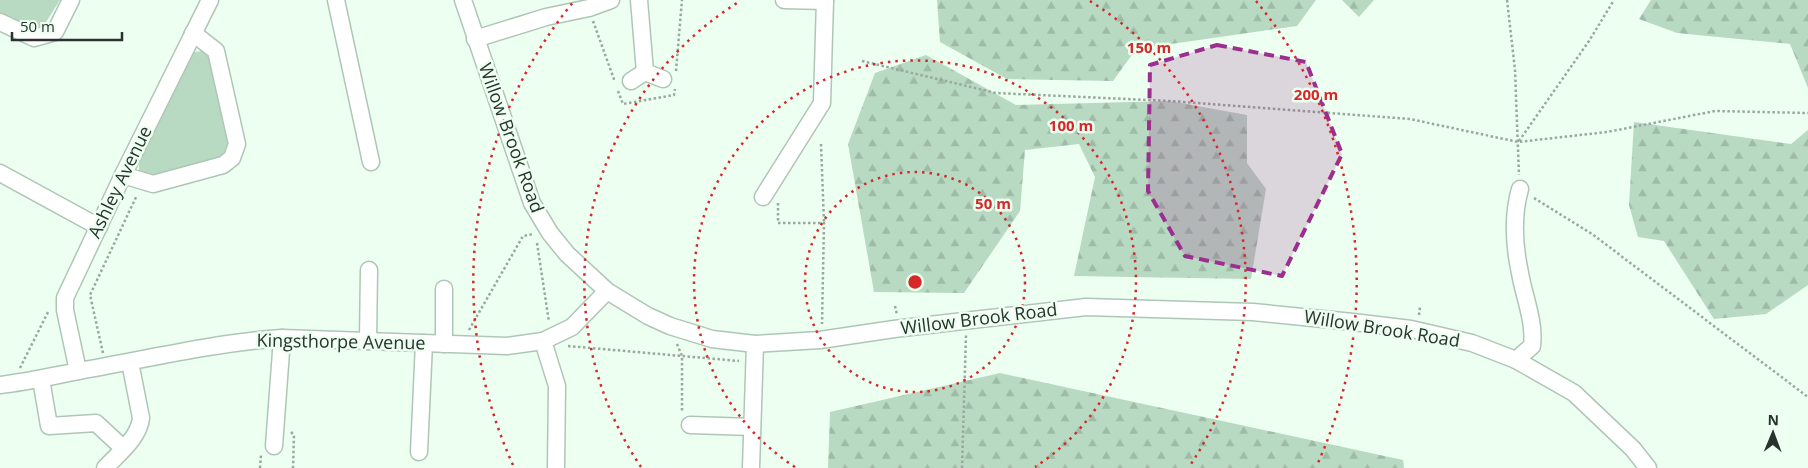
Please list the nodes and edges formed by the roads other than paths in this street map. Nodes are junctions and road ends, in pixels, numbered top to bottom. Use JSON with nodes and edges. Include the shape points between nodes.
{"nodes":[{"id":1,"x":71,"y":0,"type":"edge"},
{"id":2,"x":210,"y":0,"type":"edge"},
{"id":3,"x":336,"y":0,"type":"edge"},
{"id":4,"x":463,"y":0,"type":"edge"},
{"id":5,"x":611,"y":0,"type":"edge"},
{"id":6,"x":639,"y":0,"type":"edge"},
{"id":7,"x":784,"y":0,"type":"edge"},
{"id":8,"x":825,"y":1,"type":"edge"},
{"id":9,"x":0,"y":22,"type":"edge"},
{"id":10,"x":194,"y":34,"type":"junction"},
{"id":11,"x":475,"y":39,"type":"junction"},
{"id":12,"x":645,"y":72,"type":"junction"},
{"id":13,"x":663,"y":78,"type":"dead end"},
{"id":14,"x":630,"y":81,"type":"dead end"},
{"id":15,"x":371,"y":162,"type":"dead end"},
{"id":16,"x":0,"y":173,"type":"edge"},
{"id":17,"x":123,"y":175,"type":"junction"},
{"id":18,"x":1520,"y":189,"type":"road end"},
{"id":19,"x":763,"y":197,"type":"dead end"},
{"id":20,"x":99,"y":227,"type":"junction"},
{"id":21,"x":369,"y":270,"type":"dead end"},
{"id":22,"x":444,"y":289,"type":"dead end"},
{"id":23,"x":607,"y":291,"type":"junction"},
{"id":24,"x":282,"y":338,"type":"junction"},
{"id":25,"x":548,"y":339,"type":"junction"},
{"id":26,"x":368,"y":341,"type":"junction"},
{"id":27,"x":424,"y":343,"type":"junction"},
{"id":28,"x":444,"y":344,"type":"junction"},
{"id":29,"x":755,"y":344,"type":"junction"},
{"id":30,"x":1516,"y":360,"type":"junction"},
{"id":31,"x":130,"y":362,"type":"junction"},
{"id":32,"x":78,"y":371,"type":"junction"},
{"id":33,"x":41,"y":378,"type":"junction"},
{"id":34,"x":8,"y":384,"type":"edge"},
{"id":35,"x":690,"y":425,"type":"road end"},
{"id":36,"x":752,"y":427,"type":"junction"},
{"id":37,"x":274,"y":446,"type":"dead end"},
{"id":38,"x":123,"y":448,"type":"junction"},
{"id":39,"x":419,"y":452,"type":"dead end"},
{"id":40,"x":105,"y":468,"type":"edge"},
{"id":41,"x":556,"y":468,"type":"edge"},
{"id":42,"x":751,"y":468,"type":"edge"},
{"id":43,"x":1648,"y":468,"type":"edge"}],
"edges":[{"from":1,"to":9,"type":"street","via":[[55,32],[34,38]]},
{"from":2,"to":10,"type":"street","name":"Ashley Avenue"},
{"from":3,"to":15,"type":"street"},
{"from":4,"to":11,"type":"street","name":"Willow Brook Road"},
{"from":5,"to":11,"type":"street"},
{"from":6,"to":12,"type":"street"},
{"from":7,"to":8,"type":"street"},
{"from":8,"to":19,"type":"street","via":[[822,103]]},
{"from":10,"to":17,"type":"street","name":"Ashley Avenue"},
{"from":10,"to":17,"type":"street","via":[[216,51],[237,144],[232,158],[223,165],[153,184]]},
{"from":11,"to":23,"type":"street","name":"Willow Brook Road","via":[[532,203],[567,254]]},
{"from":12,"to":13,"type":"street"},
{"from":12,"to":14,"type":"street"},
{"from":16,"to":20,"type":"street"},
{"from":17,"to":20,"type":"street","name":"Ashley Avenue"},
{"from":18,"to":30,"type":"street","via":[[1514,231],[1533,337],[1532,346]]},
{"from":20,"to":32,"type":"street","name":"Ashley Avenue","via":[[65,298]]},
{"from":21,"to":26,"type":"street"},
{"from":22,"to":28,"type":"street"},
{"from":23,"to":25,"type":"street","name":"Kingsthorpe Avenue","via":[[572,327]]},
{"from":23,"to":29,"type":"street","name":"Willow Brook Road","via":[[670,326],[712,339]]},
{"from":24,"to":26,"type":"street","name":"Kingsthorpe Avenue"},
{"from":24,"to":31,"type":"street","name":"Kingsthorpe Avenue","via":[[182,350]]},
{"from":24,"to":37,"type":"street"},
{"from":25,"to":28,"type":"street","name":"Kingsthorpe Avenue","via":[[508,346]]},
{"from":25,"to":41,"type":"street","via":[[557,386]]},
{"from":26,"to":27,"type":"street","name":"Kingsthorpe Avenue"},
{"from":27,"to":28,"type":"street","name":"Kingsthorpe Avenue"},
{"from":27,"to":39,"type":"street"},
{"from":29,"to":30,"type":"street","name":"Willow Brook Road","via":[[820,340],[1086,307],[1253,312],[1411,329],[1472,342]]},
{"from":29,"to":36,"type":"street"},
{"from":30,"to":43,"type":"street","name":"Willow Brook Road","via":[[1574,393],[1633,449]]},
{"from":31,"to":32,"type":"street","name":"Kingsthorpe Avenue"},
{"from":31,"to":38,"type":"street","via":[[141,418],[140,426]]},
{"from":32,"to":33,"type":"street","name":"Kingsthorpe Avenue"},
{"from":33,"to":34,"type":"street","name":"Kingsthorpe Avenue"},
{"from":33,"to":38,"type":"street","via":[[49,426],[96,422]]},
{"from":35,"to":36,"type":"street"},
{"from":36,"to":42,"type":"street"},
{"from":38,"to":40,"type":"street"}]}
